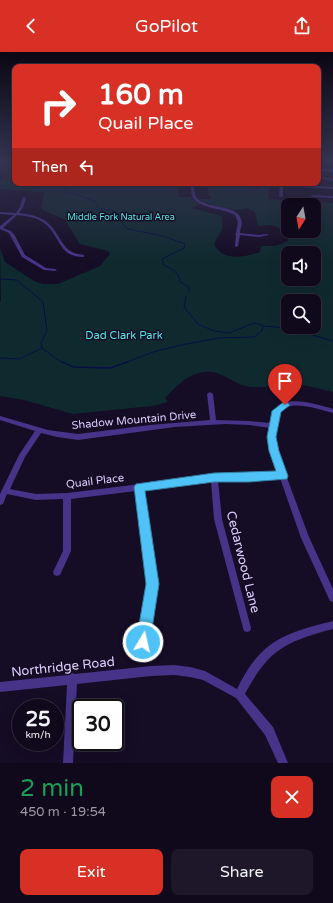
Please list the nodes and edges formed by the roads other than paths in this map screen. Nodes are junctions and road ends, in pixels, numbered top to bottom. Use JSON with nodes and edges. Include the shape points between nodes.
{"nodes":[{"id":1,"x":193,"y":193,"type":"edge"},
{"id":2,"x":313,"y":196,"type":"dead end"},
{"id":3,"x":333,"y":197,"type":"edge"},
{"id":4,"x":24,"y":198,"type":"dead end"},
{"id":5,"x":0,"y":213,"type":"edge"},
{"id":6,"x":17,"y":214,"type":"junction"},
{"id":7,"x":0,"y":228,"type":"edge"},
{"id":8,"x":237,"y":234,"type":"junction"},
{"id":9,"x":267,"y":235,"type":"dead end"},
{"id":10,"x":236,"y":246,"type":"dead end"},
{"id":11,"x":83,"y":256,"type":"dead end"},
{"id":12,"x":55,"y":270,"type":"dead end"},
{"id":13,"x":210,"y":394,"type":"dead end"},
{"id":14,"x":333,"y":411,"type":"edge"},
{"id":15,"x":0,"y":418,"type":"edge"},
{"id":16,"x":212,"y":422,"type":"junction"},
{"id":17,"x":272,"y":426,"type":"junction"},
{"id":18,"x":39,"y":431,"type":"junction"},
{"id":19,"x":283,"y":476,"type":"junction"},
{"id":20,"x":214,"y":478,"type":"junction"},
{"id":21,"x":139,"y":487,"type":"junction"},
{"id":22,"x":6,"y":491,"type":"junction"},
{"id":23,"x":67,"y":496,"type":"junction"},
{"id":24,"x":0,"y":502,"type":"edge"},
{"id":25,"x":57,"y":572,"type":"dead end"},
{"id":26,"x":333,"y":598,"type":"edge"},
{"id":27,"x":333,"y":624,"type":"edge"},
{"id":28,"x":246,"y":628,"type":"dead end"},
{"id":29,"x":143,"y":642,"type":"dead end"},
{"id":30,"x":72,"y":678,"type":"junction"},
{"id":31,"x":0,"y":687,"type":"edge"},
{"id":32,"x":239,"y":694,"type":"junction"},
{"id":33,"x":68,"y":763,"type":"edge"},
{"id":34,"x":283,"y":763,"type":"edge"}],
"edges":[{"from":1,"to":8,"type":"street","via":[[200,203],[225,208],[236,214],[240,222]]},
{"from":2,"to":3,"type":"street"},
{"from":4,"to":6,"type":"street"},
{"from":5,"to":6,"type":"street"},
{"from":6,"to":7,"type":"street"},
{"from":6,"to":11,"type":"street","via":[[32,216],[45,222],[52,228],[64,249]]},
{"from":7,"to":12,"type":"street","via":[[10,232],[24,256],[45,269]]},
{"from":8,"to":9,"type":"street"},
{"from":8,"to":10,"type":"street"},
{"from":13,"to":16,"type":"street"},
{"from":14,"to":17,"type":"street","via":[[290,403],[277,411]]},
{"from":15,"to":18,"type":"street","name":"Shadow Mountain Drive"},
{"from":16,"to":17,"type":"street","name":"Shadow Mountain Drive","via":[[251,422]]},
{"from":16,"to":18,"type":"street","name":"Shadow Mountain Drive","via":[[78,437]]},
{"from":17,"to":19,"type":"street","via":[[272,443]]},
{"from":18,"to":22,"type":"street","via":[[22,455]]},
{"from":19,"to":20,"type":"street","name":"Quail Place"},
{"from":19,"to":26,"type":"street","via":[[305,538]]},
{"from":20,"to":21,"type":"street","name":"Quail Place"},
{"from":20,"to":28,"type":"street","name":"Cedarwood Lane","via":[[218,519]]},
{"from":21,"to":23,"type":"street","name":"Quail Place"},
{"from":21,"to":29,"type":"street","via":[[153,584]]},
{"from":22,"to":23,"type":"street","name":"Quail Place","via":[[36,497]]},
{"from":22,"to":24,"type":"street"},
{"from":23,"to":25,"type":"street","via":[[67,551]]},
{"from":27,"to":32,"type":"street","via":[[291,637],[269,651],[251,671]]},
{"from":30,"to":31,"type":"street","name":"Northridge Road"},
{"from":30,"to":32,"type":"street","name":"Northridge Road","via":[[174,670],[204,676]]},
{"from":30,"to":33,"type":"street"},
{"from":32,"to":34,"type":"street","via":[[269,731]]}]}
